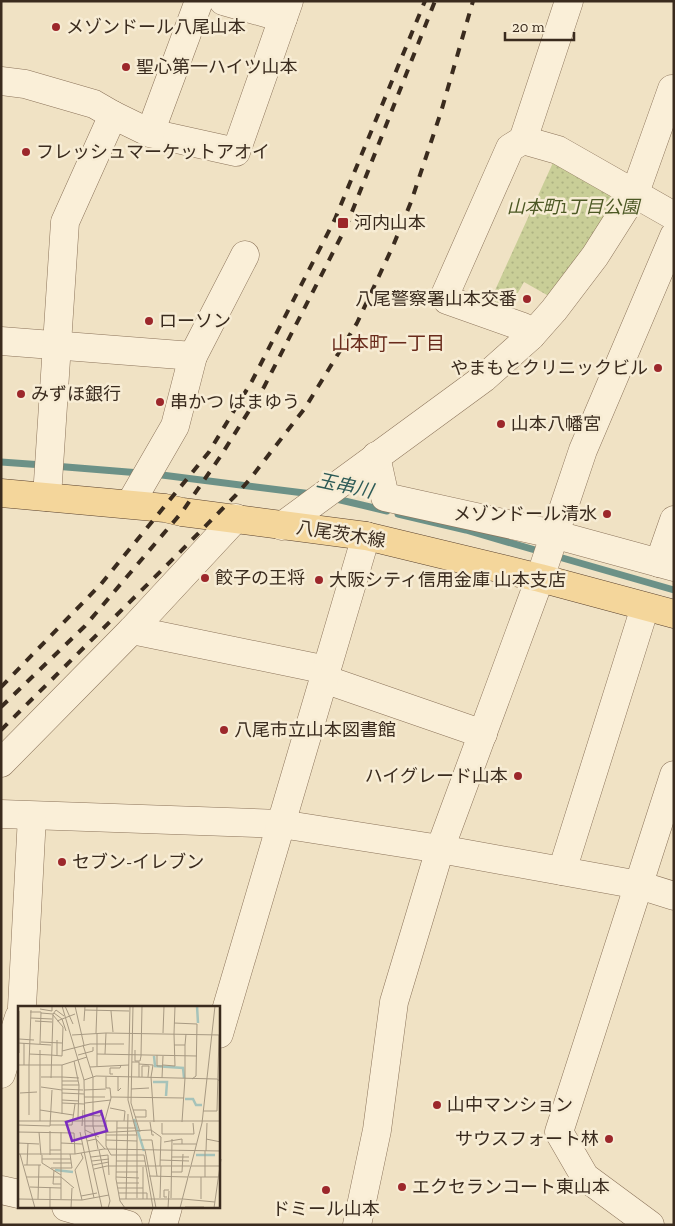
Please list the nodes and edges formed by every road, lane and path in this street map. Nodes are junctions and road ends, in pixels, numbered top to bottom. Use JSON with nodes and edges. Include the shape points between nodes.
{"nodes":[{"id":1,"x":199,"y":1,"type":"edge"},
{"id":2,"x":223,"y":1,"type":"edge"},
{"id":3,"x":569,"y":1,"type":"edge"},
{"id":4,"x":286,"y":9,"type":"edge"},
{"id":5,"x":1,"y":81,"type":"edge"},
{"id":6,"x":673,"y":92,"type":"edge"},
{"id":7,"x":113,"y":115,"type":"junction"},
{"id":8,"x":150,"y":133,"type":"junction"},
{"id":9,"x":523,"y":140,"type":"junction"},
{"id":10,"x":635,"y":193,"type":"junction"},
{"id":11,"x":674,"y":216,"type":"edge"},
{"id":12,"x":674,"y":236,"type":"edge"},
{"id":13,"x":245,"y":255,"type":"dead end"},
{"id":14,"x":531,"y":336,"type":"junction"},
{"id":15,"x":1,"y":341,"type":"edge"},
{"id":16,"x":57,"y":344,"type":"junction"},
{"id":17,"x":193,"y":356,"type":"junction"},
{"id":18,"x":376,"y":456,"type":"junction"},
{"id":19,"x":1,"y":493,"type":"edge"},
{"id":20,"x":47,"y":497,"type":"junction"},
{"id":21,"x":130,"y":504,"type":"junction"},
{"id":22,"x":236,"y":518,"type":"junction"},
{"id":23,"x":674,"y":520,"type":"edge"},
{"id":24,"x":282,"y":526,"type":"junction"},
{"id":25,"x":366,"y":536,"type":"junction"},
{"id":26,"x":547,"y":555,"type":"junction"},
{"id":27,"x":666,"y":565,"type":"edge"},
{"id":28,"x":645,"y":607,"type":"junction"},
{"id":29,"x":674,"y":614,"type":"edge"},
{"id":30,"x":132,"y":630,"type":"junction"},
{"id":31,"x":325,"y":675,"type":"junction"},
{"id":32,"x":482,"y":734,"type":"junction"},
{"id":33,"x":1,"y":763,"type":"edge"},
{"id":34,"x":674,"y":775,"type":"edge"},
{"id":35,"x":1,"y":814,"type":"edge"},
{"id":36,"x":32,"y":816,"type":"junction"},
{"id":37,"x":281,"y":824,"type":"junction"},
{"id":38,"x":440,"y":849,"type":"junction"},
{"id":39,"x":562,"y":871,"type":"junction"},
{"id":40,"x":639,"y":885,"type":"junction"},
{"id":41,"x":674,"y":896,"type":"edge"},
{"id":42,"x":22,"y":1006,"type":"edge"},
{"id":43,"x":18,"y":1020,"type":"edge"},
{"id":44,"x":220,"y":1031,"type":"edge"},
{"id":45,"x":1,"y":1074,"type":"edge"},
{"id":46,"x":1,"y":1190,"type":"edge"},
{"id":47,"x":18,"y":1194,"type":"edge"},
{"id":48,"x":168,"y":1208,"type":"edge"},
{"id":49,"x":75,"y":1214,"type":"edge"},
{"id":50,"x":128,"y":1225,"type":"edge"},
{"id":51,"x":162,"y":1225,"type":"edge"},
{"id":52,"x":357,"y":1225,"type":"edge"},
{"id":53,"x":650,"y":1225,"type":"edge"}],
"edges":[{"from":1,"to":8,"type":"street"},
{"from":2,"to":4,"type":"street"},
{"from":3,"to":9,"type":"street"},
{"from":4,"to":8,"type":"street","via":[[236,152]]},
{"from":5,"to":7,"type":"street","via":[[25,84],[94,104]]},
{"from":6,"to":10,"type":"street"},
{"from":7,"to":8,"type":"street"},
{"from":7,"to":16,"type":"street","via":[[65,222]]},
{"from":9,"to":10,"type":"street","via":[[558,150]]},
{"from":9,"to":14,"type":"street","via":[[510,148],[446,295],[447,300],[523,327]]},
{"from":10,"to":11,"type":"street"},
{"from":10,"to":14,"type":"street","via":[[575,284]]},
{"from":12,"to":26,"type":"street","via":[[583,450]]},
{"from":13,"to":17,"type":"street"},
{"from":14,"to":18,"type":"street","via":[[484,378]]},
{"from":15,"to":16,"type":"street"},
{"from":16,"to":17,"type":"street"},
{"from":16,"to":20,"type":"street"},
{"from":17,"to":21,"type":"street","via":[[175,426]]},
{"from":18,"to":24,"type":"street"},
{"from":18,"to":26,"type":"street","via":[[385,497]]},
{"from":19,"to":20,"type":"main road","name":"八尾茨木線"},
{"from":20,"to":21,"type":"main road","name":"八尾茨木線"},
{"from":21,"to":22,"type":"main road","name":"八尾茨木線"},
{"from":22,"to":24,"type":"main road","name":"八尾茨木線"},
{"from":22,"to":30,"type":"street"},
{"from":23,"to":27,"type":"street"},
{"from":24,"to":25,"type":"main road","name":"八尾茨木線"},
{"from":25,"to":26,"type":"main road","name":"八尾茨木線"},
{"from":25,"to":31,"type":"street"},
{"from":26,"to":27,"type":"street"},
{"from":26,"to":28,"type":"main road","name":"八尾茨木線"},
{"from":26,"to":32,"type":"street"},
{"from":28,"to":29,"type":"main road","name":"八尾茨木線"},
{"from":28,"to":39,"type":"street"},
{"from":30,"to":31,"type":"street"},
{"from":30,"to":33,"type":"street"},
{"from":31,"to":32,"type":"street"},
{"from":31,"to":37,"type":"street"},
{"from":32,"to":38,"type":"street"},
{"from":34,"to":40,"type":"street"},
{"from":35,"to":36,"type":"street"},
{"from":36,"to":37,"type":"street"},
{"from":36,"to":42,"type":"street"},
{"from":37,"to":38,"type":"street"},
{"from":37,"to":44,"type":"street"},
{"from":38,"to":39,"type":"street"},
{"from":38,"to":52,"type":"street","via":[[394,1002],[377,1130]]},
{"from":39,"to":40,"type":"street"},
{"from":40,"to":41,"type":"street"},
{"from":40,"to":53,"type":"street","via":[[559,1132],[585,1177]]},
{"from":43,"to":45,"type":"street"},
{"from":46,"to":47,"type":"street"},
{"from":48,"to":51,"type":"street"},
{"from":49,"to":50,"type":"street"}]}
